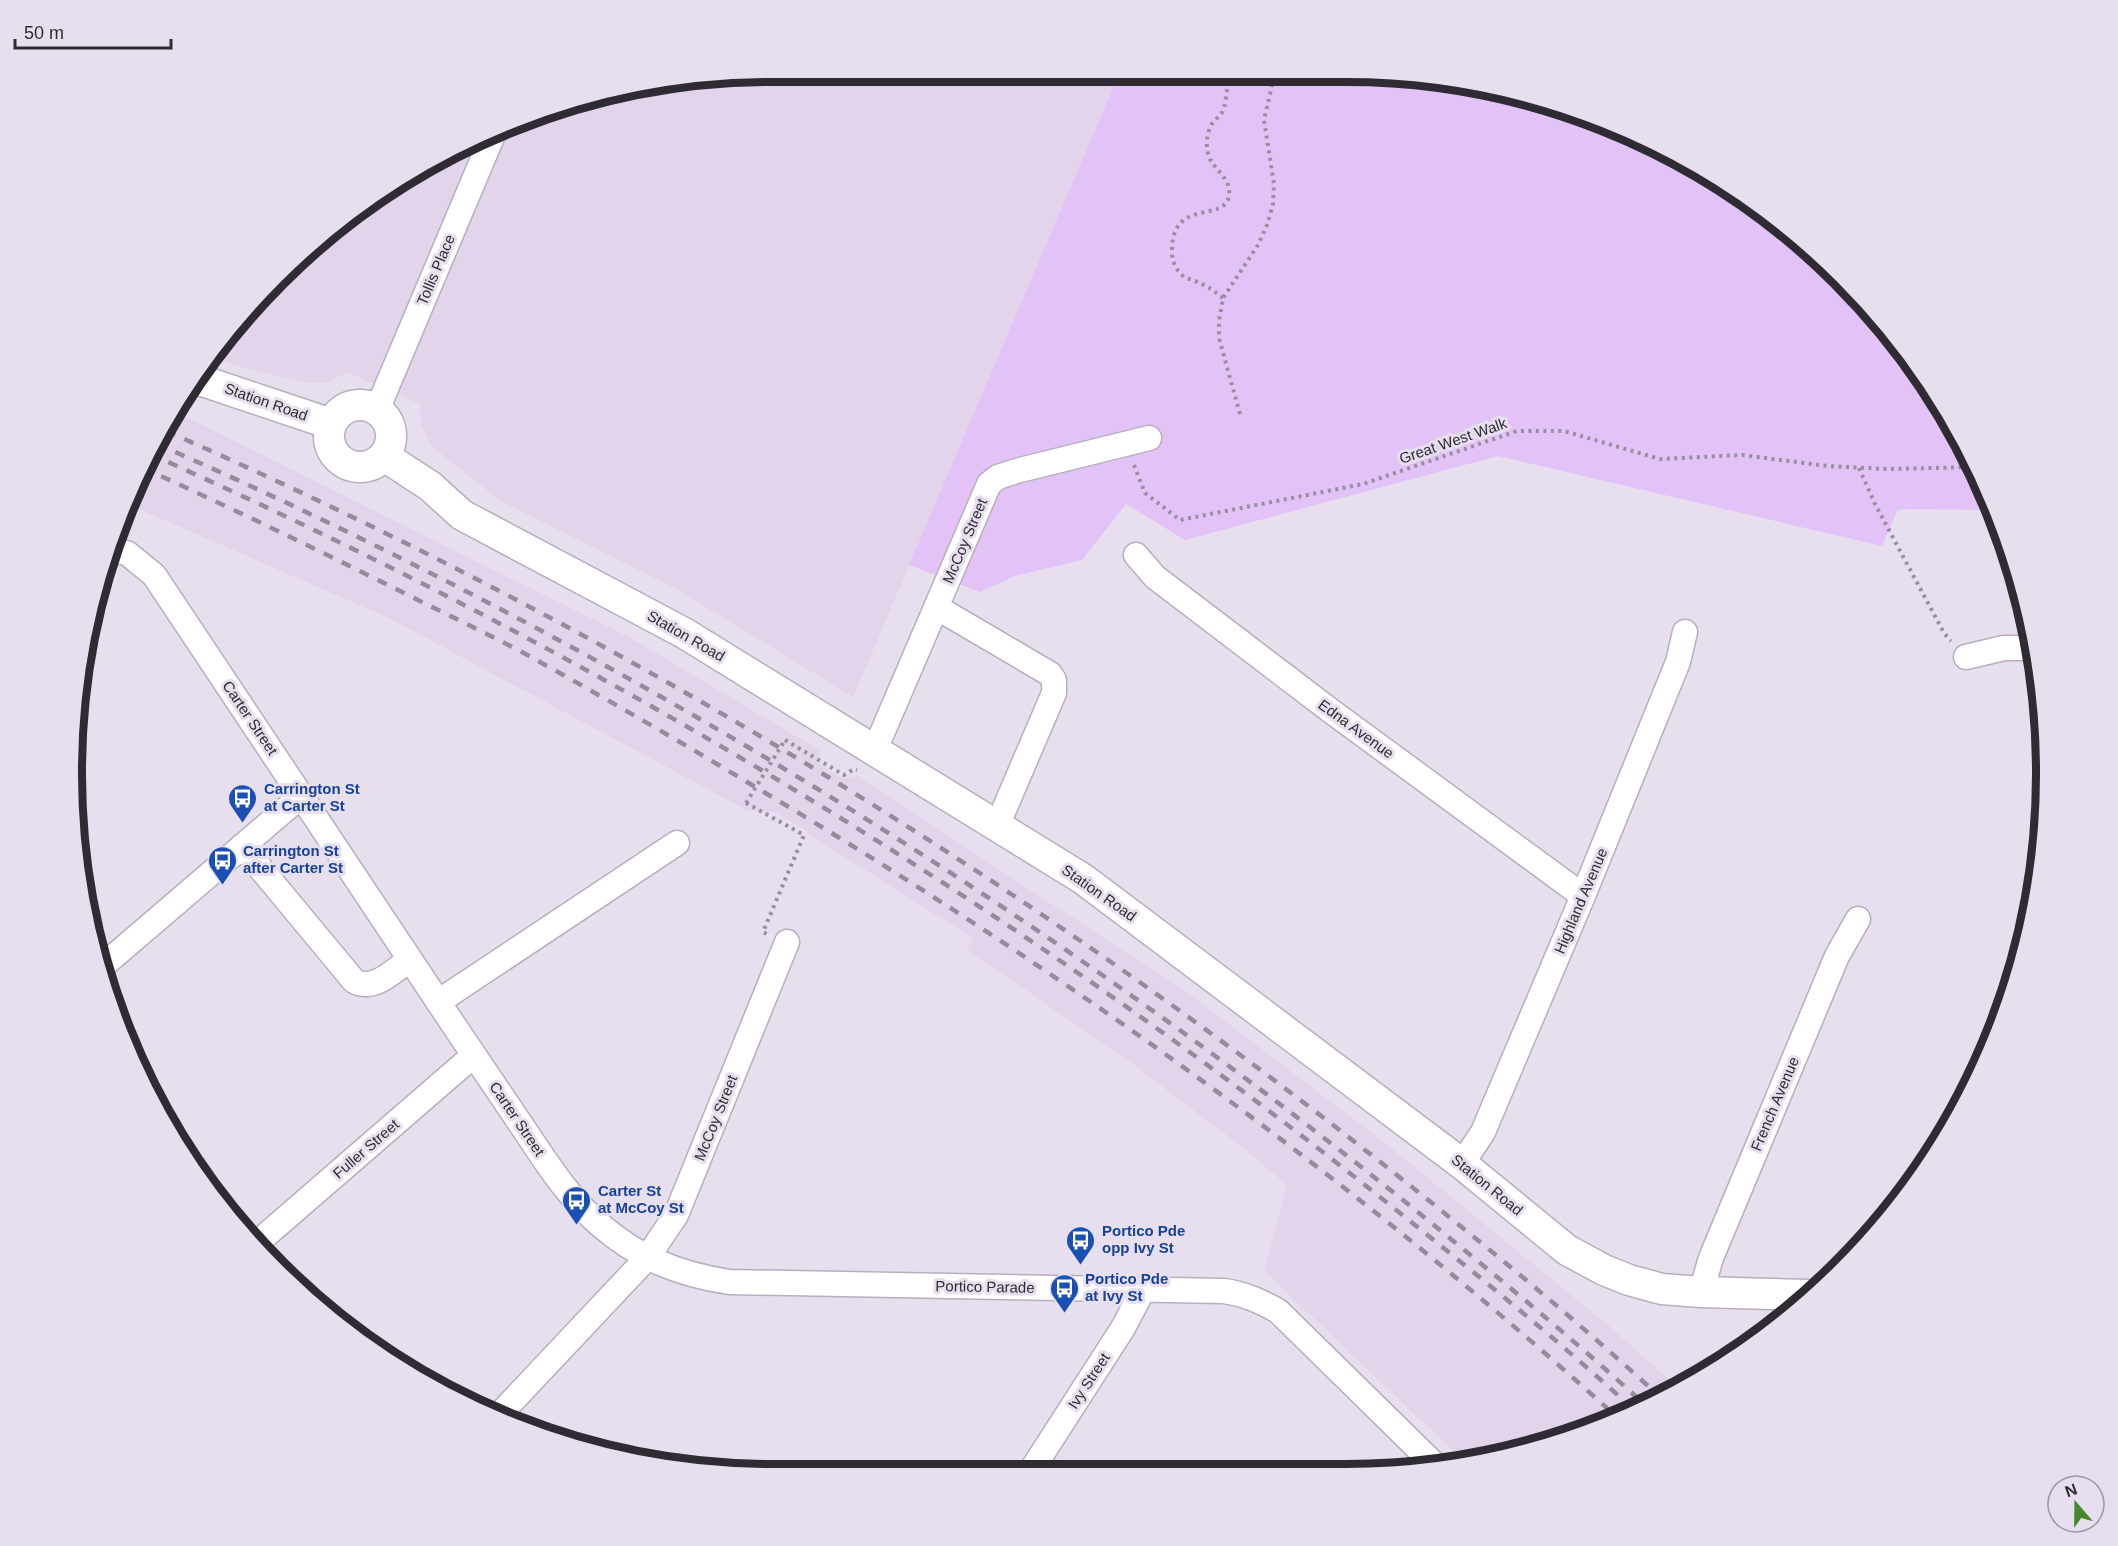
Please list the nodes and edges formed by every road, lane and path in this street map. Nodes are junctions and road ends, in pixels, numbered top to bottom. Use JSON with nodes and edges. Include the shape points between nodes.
{"nodes":[{"id":1,"x":1229,"y":82,"type":"edge"},
{"id":2,"x":1273,"y":82,"type":"edge"},
{"id":3,"x":489,"y":144,"type":"edge"},
{"id":4,"x":1223,"y":298,"type":"junction"},
{"id":5,"x":204,"y":381,"type":"edge"},
{"id":6,"x":377,"y":410,"type":"junction"},
{"id":7,"x":1240,"y":414,"type":"dead end"},
{"id":8,"x":332,"y":424,"type":"junction"},
{"id":9,"x":1149,"y":438,"type":"dead end"},
{"id":10,"x":1125,"y":444,"type":"junction"},
{"id":11,"x":384,"y":456,"type":"junction"},
{"id":12,"x":1964,"y":467,"type":"edge"},
{"id":13,"x":1859,"y":468,"type":"junction"},
{"id":14,"x":119,"y":550,"type":"edge"},
{"id":15,"x":1136,"y":555,"type":"dead end"},
{"id":16,"x":936,"y":607,"type":"junction"},
{"id":17,"x":1685,"y":632,"type":"dead end"},
{"id":18,"x":2024,"y":648,"type":"edge"},
{"id":19,"x":1965,"y":657,"type":"joint"},
{"id":20,"x":874,"y":752,"type":"junction"},
{"id":21,"x":831,"y":769,"type":"dead end"},
{"id":22,"x":301,"y":796,"type":"junction"},
{"id":23,"x":997,"y":826,"type":"junction"},
{"id":24,"x":677,"y":843,"type":"dead end"},
{"id":25,"x":242,"y":846,"type":"junction"},
{"id":26,"x":1583,"y":896,"type":"junction"},
{"id":27,"x":1858,"y":919,"type":"dead end"},
{"id":28,"x":788,"y":942,"type":"joint"},
{"id":29,"x":409,"y":960,"type":"junction"},
{"id":30,"x":109,"y":961,"type":"edge"},
{"id":31,"x":438,"y":1002,"type":"junction"},
{"id":32,"x":474,"y":1055,"type":"junction"},
{"id":33,"x":1462,"y":1164,"type":"junction"},
{"id":34,"x":263,"y":1238,"type":"edge"},
{"id":35,"x":647,"y":1258,"type":"junction"},
{"id":36,"x":1143,"y":1290,"type":"junction"},
{"id":37,"x":1701,"y":1292,"type":"junction"},
{"id":38,"x":1797,"y":1295,"type":"edge"},
{"id":39,"x":505,"y":1409,"type":"edge"},
{"id":40,"x":1423,"y":1459,"type":"edge"},
{"id":41,"x":1036,"y":1464,"type":"edge"}],
"edges":[{"from":1,"to":4,"type":"path","via":[[1222,113],[1213,123],[1206,143],[1211,162],[1229,187],[1229,196],[1220,209],[1200,212],[1182,221],[1172,248],[1176,267],[1185,278]]},
{"from":2,"to":4,"type":"path","via":[[1264,120],[1274,184],[1273,204],[1258,245]]},
{"from":3,"to":6,"type":"street","name":"Tollis Place"},
{"from":4,"to":7,"type":"path","via":[[1219,338]]},
{"from":5,"to":8,"type":"main road","name":"Station Road"},
{"from":6,"to":8,"type":"main road","via":[[368,406],[348,407]]},
{"from":6,"to":11,"type":"main road","via":[[385,417],[392,436]]},
{"from":8,"to":11,"type":"main road","via":[[329,440],[338,459],[367,467]]},
{"from":9,"to":10,"type":"street","name":"McCoy Street"},
{"from":10,"to":13,"type":"path","name":"Great West Walk","via":[[1145,493],[1180,520],[1363,484],[1517,431],[1564,431],[1660,459],[1742,455]]},
{"from":10,"to":16,"type":"street","name":"McCoy Street","via":[[1020,470],[988,484]]},
{"from":11,"to":20,"type":"main road","name":"Station Road","via":[[430,486],[462,515],[684,633]]},
{"from":12,"to":13,"type":"path","name":"Great West Walk"},
{"from":13,"to":19,"type":"path","via":[[1944,633]]},
{"from":14,"to":22,"type":"street","name":"Carter Street","via":[[154,575]]},
{"from":15,"to":26,"type":"street","name":"Edna Avenue","via":[[1155,577]]},
{"from":16,"to":20,"type":"street","name":"McCoy Street"},
{"from":16,"to":23,"type":"street","via":[[1054,680],[1054,693]]},
{"from":17,"to":26,"type":"street","name":"Highland Avenue","via":[[1678,662]]},
{"from":18,"to":19,"type":"street"},
{"from":20,"to":23,"type":"main road","name":"Station Road"},
{"from":21,"to":28,"type":"path","bridge":true,"via":[[785,740],[747,803],[804,835],[763,932]]},
{"from":22,"to":25,"type":"street"},
{"from":22,"to":29,"type":"street","name":"Carter Street"},
{"from":23,"to":33,"type":"main road","name":"Station Road","via":[[1083,879]]},
{"from":24,"to":31,"type":"street"},
{"from":25,"to":29,"type":"street","via":[[354,981],[374,984]]},
{"from":25,"to":30,"type":"street"},
{"from":26,"to":33,"type":"street","name":"Highland Avenue","via":[[1483,1132]]},
{"from":27,"to":37,"type":"street","name":"French Avenue","via":[[1837,956],[1711,1258]]},
{"from":28,"to":35,"type":"street","name":"McCoy Street","via":[[676,1215]]},
{"from":29,"to":31,"type":"street","name":"Carter Street"},
{"from":31,"to":32,"type":"street","name":"Carter Street"},
{"from":32,"to":34,"type":"street","name":"Fuller Street"},
{"from":32,"to":35,"type":"street","name":"Carter Street","via":[[558,1180],[599,1224]]},
{"from":33,"to":37,"type":"main road","name":"Station Road","via":[[1567,1250],[1604,1270],[1662,1289]]},
{"from":35,"to":36,"type":"street","name":"Portico Parade","via":[[698,1277],[729,1282]]},
{"from":35,"to":39,"type":"street","name":"McCoy Street"},
{"from":36,"to":40,"type":"street","name":"Portico Parade","via":[[1224,1291],[1243,1294],[1278,1311]]},
{"from":36,"to":41,"type":"street","name":"Ivy Street"},
{"from":37,"to":38,"type":"main road","name":"Station Road"}]}
